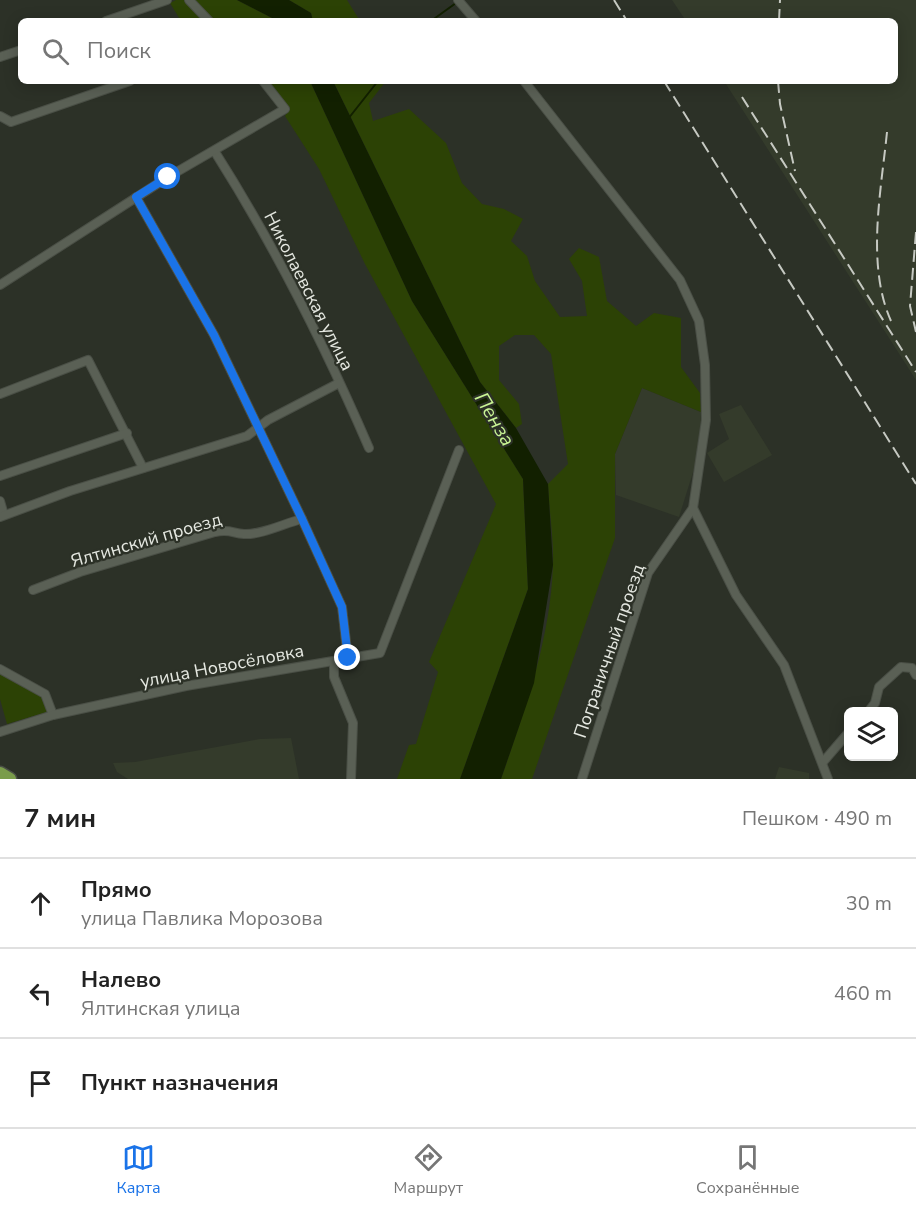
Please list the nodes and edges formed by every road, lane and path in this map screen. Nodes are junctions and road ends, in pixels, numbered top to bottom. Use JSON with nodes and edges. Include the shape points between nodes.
{"nodes":[{"id":1,"x":167,"y":0,"type":"edge"},
{"id":2,"x":189,"y":0,"type":"edge"},
{"id":3,"x":461,"y":3,"type":"edge"},
{"id":4,"x":115,"y":18,"type":"edge"},
{"id":5,"x":206,"y":18,"type":"edge"},
{"id":6,"x":474,"y":18,"type":"edge"},
{"id":7,"x":18,"y":51,"type":"edge"},
{"id":8,"x":0,"y":57,"type":"edge"},
{"id":9,"x":121,"y":84,"type":"edge"},
{"id":10,"x":265,"y":84,"type":"edge"},
{"id":11,"x":526,"y":84,"type":"edge"},
{"id":12,"x":0,"y":116,"type":"edge"},
{"id":13,"x":215,"y":152,"type":"junction"},
{"id":14,"x":136,"y":197,"type":"junction"},
{"id":15,"x":0,"y":285,"type":"edge"},
{"id":16,"x":339,"y":383,"type":"junction"},
{"id":17,"x":0,"y":394,"type":"edge"},
{"id":18,"x":260,"y":429,"type":"junction"},
{"id":19,"x":127,"y":433,"type":"junction"},
{"id":20,"x":369,"y":448,"type":"dead end"},
{"id":21,"x":459,"y":450,"type":"dead end"},
{"id":22,"x":143,"y":468,"type":"junction"},
{"id":23,"x":0,"y":476,"type":"edge"},
{"id":24,"x":0,"y":501,"type":"edge"},
{"id":25,"x":693,"y":508,"type":"junction"},
{"id":26,"x":2,"y":516,"type":"edge"},
{"id":27,"x":302,"y":519,"type":"junction"},
{"id":28,"x":33,"y":590,"type":"dead end"},
{"id":29,"x":348,"y":658,"type":"junction"},
{"id":30,"x":334,"y":661,"type":"junction"},
{"id":31,"x":0,"y":669,"type":"edge"},
{"id":32,"x":916,"y":675,"type":"edge"},
{"id":33,"x":872,"y":707,"type":"edge"},
{"id":34,"x":53,"y":715,"type":"junction"},
{"id":35,"x":0,"y":732,"type":"edge"},
{"id":36,"x":844,"y":739,"type":"edge"},
{"id":37,"x":823,"y":762,"type":"junction"},
{"id":38,"x":0,"y":773,"type":"edge"},
{"id":39,"x":10,"y":779,"type":"edge"},
{"id":40,"x":351,"y":779,"type":"edge"},
{"id":41,"x":582,"y":779,"type":"edge"},
{"id":42,"x":828,"y":779,"type":"edge"}],
"edges":[{"from":1,"to":4,"type":"street"},
{"from":2,"to":5,"type":"street"},
{"from":3,"to":6,"type":"street"},
{"from":7,"to":8,"type":"street"},
{"from":9,"to":12,"type":"street","via":[[11,122]]},
{"from":10,"to":13,"type":"street","via":[[285,109]]},
{"from":11,"to":25,"type":"street","via":[[680,279],[699,321],[706,420]]},
{"from":13,"to":14,"type":"street"},
{"from":13,"to":16,"type":"street","name":"Николаевская улица","via":[[249,206]]},
{"from":14,"to":15,"type":"street"},
{"from":14,"to":18,"type":"street","via":[[214,335]]},
{"from":16,"to":18,"type":"street","via":[[268,420]]},
{"from":16,"to":20,"type":"street","name":"Николаевская улица"},
{"from":17,"to":19,"type":"street","via":[[88,360]]},
{"from":18,"to":22,"type":"street"},
{"from":18,"to":27,"type":"street"},
{"from":19,"to":22,"type":"street"},
{"from":19,"to":23,"type":"street"},
{"from":21,"to":29,"type":"street","name":"улица Новосёловка","via":[[380,653]]},
{"from":22,"to":26,"type":"street"},
{"from":24,"to":26,"type":"street"},
{"from":25,"to":37,"type":"street","via":[[736,595],[784,665]]},
{"from":25,"to":41,"type":"street","name":"Пограничный проезд","via":[[648,573]]},
{"from":27,"to":28,"type":"street","name":"Ялтинский проезд","via":[[252,533],[215,532]]},
{"from":27,"to":29,"type":"street","via":[[342,607]]},
{"from":29,"to":30,"type":"street","name":"улица Новосёловка"},
{"from":30,"to":34,"type":"street","name":"улица Новосёловка","via":[[198,684]]},
{"from":30,"to":40,"type":"street","via":[[334,677],[353,723]]},
{"from":31,"to":34,"type":"street","via":[[45,694]]},
{"from":32,"to":33,"type":"street","via":[[912,668],[901,667],[879,687]]},
{"from":34,"to":35,"type":"street","name":"улица Новосёловка"},
{"from":36,"to":37,"type":"street"},
{"from":37,"to":42,"type":"street"},
{"from":38,"to":39,"type":"main road"}]}
